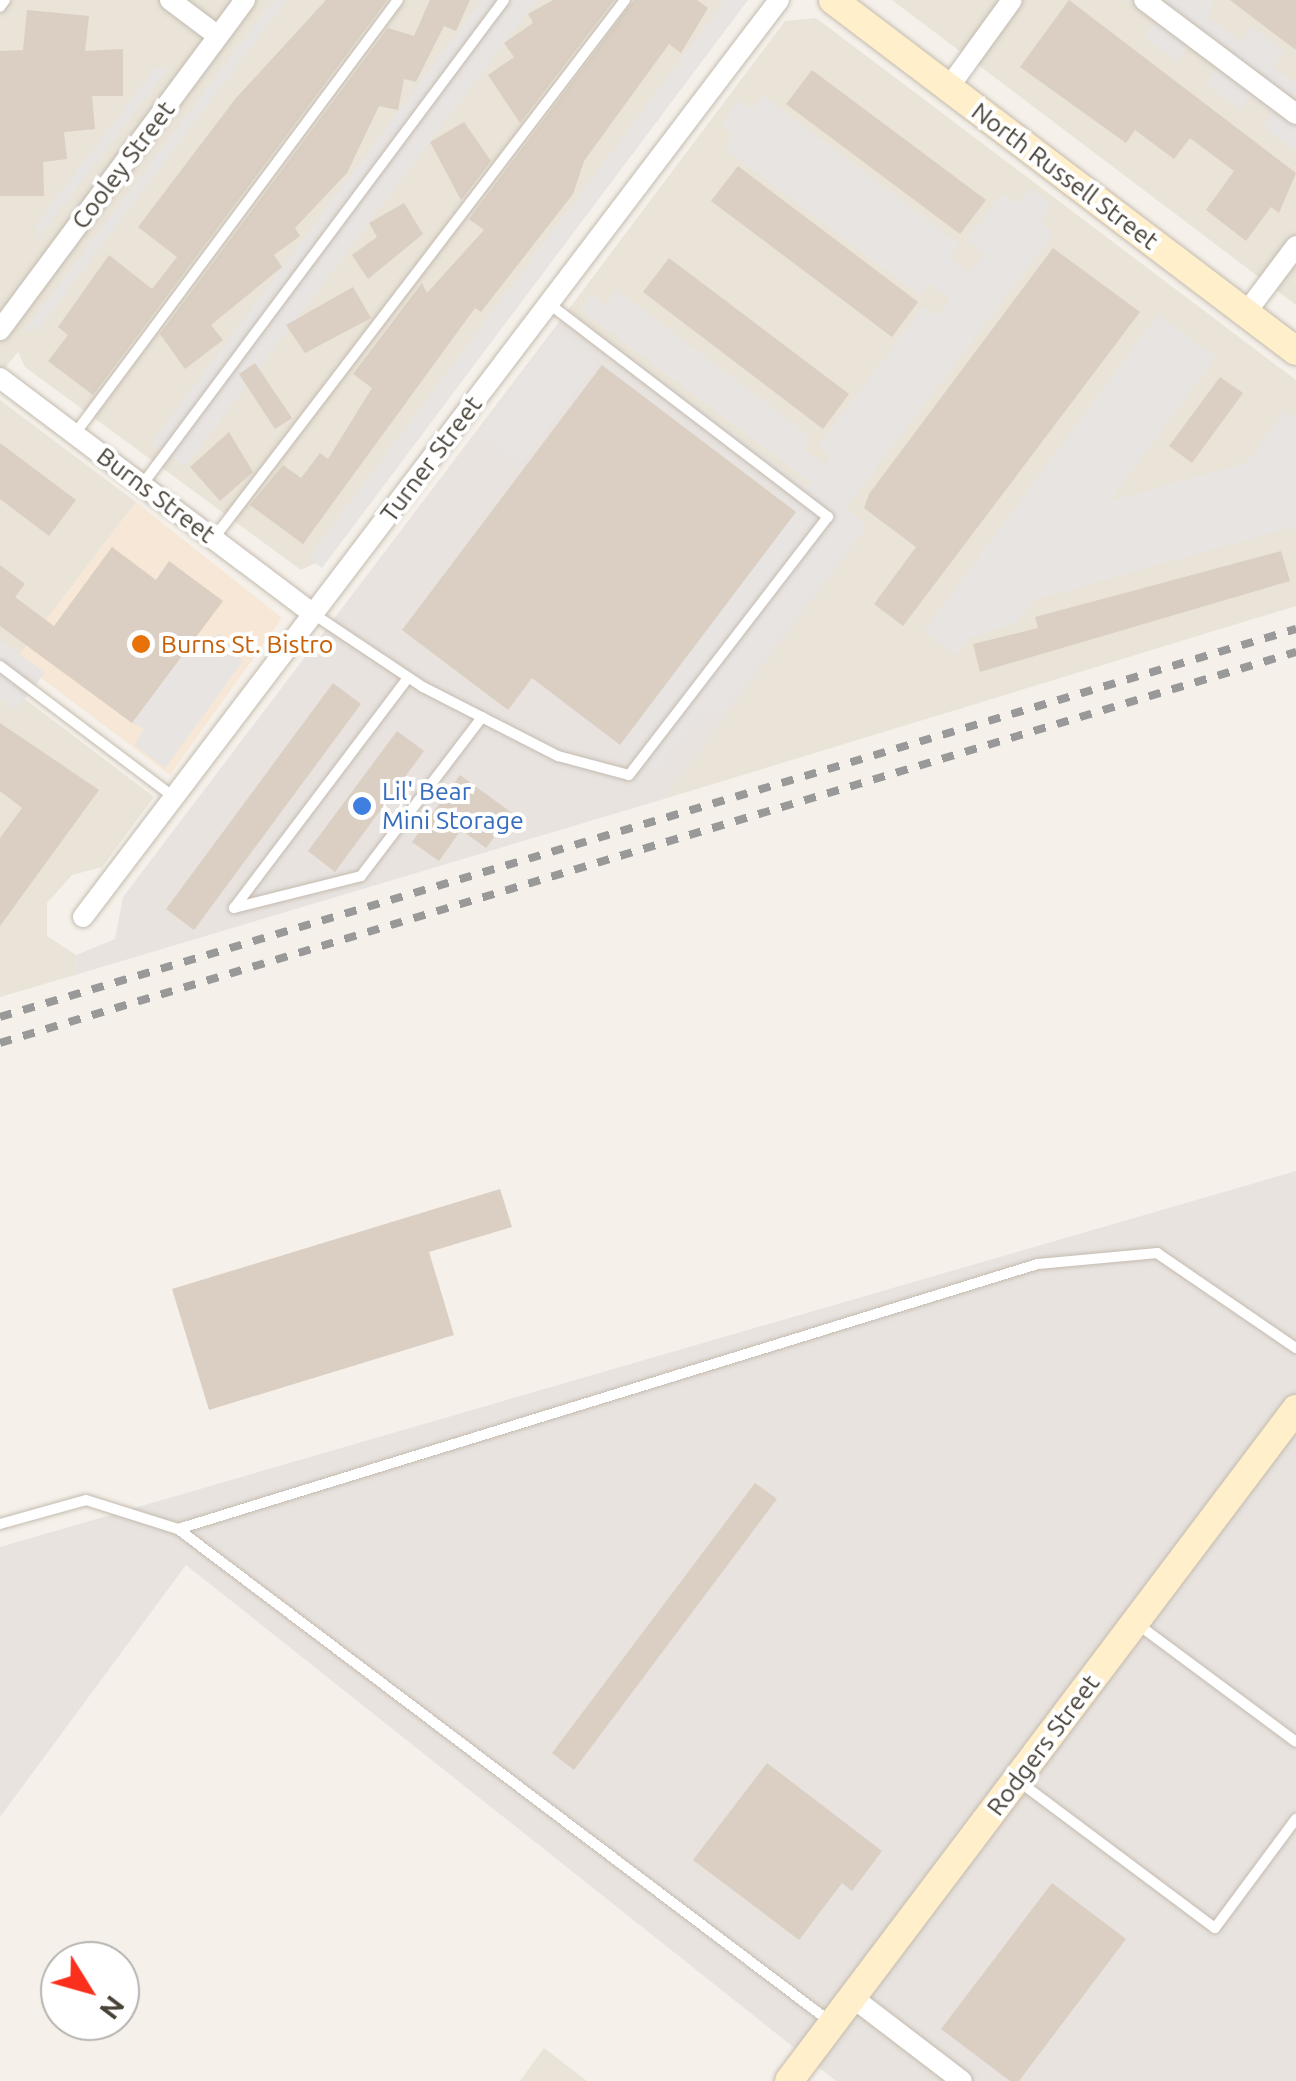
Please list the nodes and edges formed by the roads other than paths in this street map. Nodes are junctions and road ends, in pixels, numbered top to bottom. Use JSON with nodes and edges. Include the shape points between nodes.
{"nodes":[{"id":1,"x":5,"y":0,"type":"edge"},
{"id":2,"x":170,"y":0,"type":"edge"},
{"id":3,"x":246,"y":0,"type":"edge"},
{"id":4,"x":398,"y":0,"type":"edge"},
{"id":5,"x":504,"y":0,"type":"edge"},
{"id":6,"x":625,"y":0,"type":"edge"},
{"id":7,"x":779,"y":0,"type":"edge"},
{"id":8,"x":834,"y":0,"type":"edge"},
{"id":9,"x":1012,"y":0,"type":"edge"},
{"id":10,"x":1144,"y":0,"type":"edge"},
{"id":11,"x":0,"y":7,"type":"edge"},
{"id":12,"x":218,"y":36,"type":"junction"},
{"id":13,"x":949,"y":87,"type":"junction"},
{"id":14,"x":1296,"y":114,"type":"edge"},
{"id":15,"x":1296,"y":246,"type":"edge"},
{"id":16,"x":550,"y":304,"type":"junction"},
{"id":17,"x":1245,"y":314,"type":"junction"},
{"id":18,"x":0,"y":330,"type":"edge"},
{"id":19,"x":1296,"y":351,"type":"edge"},
{"id":20,"x":0,"y":378,"type":"edge"},
{"id":21,"x":74,"y":434,"type":"junction"},
{"id":22,"x":142,"y":485,"type":"junction"},
{"id":23,"x":214,"y":538,"type":"junction"},
{"id":24,"x":312,"y":613,"type":"junction"},
{"id":25,"x":0,"y":666,"type":"edge"},
{"id":26,"x":407,"y":679,"type":"junction"},
{"id":27,"x":482,"y":717,"type":"junction"},
{"id":28,"x":174,"y":797,"type":"junction"},
{"id":29,"x":83,"y":917,"type":"dead end"},
{"id":30,"x":1296,"y":1348,"type":"edge"},
{"id":31,"x":1296,"y":1409,"type":"edge"},
{"id":32,"x":0,"y":1524,"type":"edge"},
{"id":33,"x":178,"y":1529,"type":"junction"},
{"id":34,"x":1135,"y":1622,"type":"junction"},
{"id":35,"x":1296,"y":1742,"type":"edge"},
{"id":36,"x":1016,"y":1780,"type":"junction"},
{"id":37,"x":1296,"y":1819,"type":"edge"},
{"id":38,"x":852,"y":1997,"type":"junction"},
{"id":39,"x":833,"y":2023,"type":"junction"},
{"id":40,"x":790,"y":2081,"type":"edge"},
{"id":41,"x":962,"y":2081,"type":"edge"}],
"edges":[{"from":1,"to":11,"type":"lane"},
{"from":2,"to":12,"type":"street"},
{"from":3,"to":12,"type":"street","name":"Cooley Street"},
{"from":4,"to":21,"type":"lane"},
{"from":5,"to":22,"type":"lane"},
{"from":6,"to":23,"type":"lane"},
{"from":7,"to":16,"type":"street","name":"Turner Street"},
{"from":8,"to":13,"type":"street","name":"North Russell Street"},
{"from":9,"to":13,"type":"street"},
{"from":10,"to":14,"type":"street"},
{"from":12,"to":18,"type":"street","name":"Cooley Street"},
{"from":13,"to":17,"type":"street","name":"North Russell Street"},
{"from":15,"to":17,"type":"street"},
{"from":16,"to":24,"type":"street","name":"Turner Street"},
{"from":16,"to":27,"type":"lane","via":[[828,517],[629,776],[558,756]]},
{"from":17,"to":19,"type":"street","name":"North Russell Street"},
{"from":20,"to":21,"type":"street","name":"Burns Street"},
{"from":21,"to":22,"type":"street","name":"Burns Street"},
{"from":22,"to":23,"type":"street","name":"Burns Street"},
{"from":23,"to":24,"type":"street","name":"Burns Street"},
{"from":24,"to":26,"type":"lane"},
{"from":24,"to":28,"type":"street","name":"Turner Street"},
{"from":25,"to":28,"type":"lane"},
{"from":26,"to":27,"type":"lane"},
{"from":26,"to":27,"type":"lane","via":[[234,908],[361,876]]},
{"from":28,"to":29,"type":"street","name":"Turner Street"},
{"from":30,"to":33,"type":"lane","via":[[1157,1253],[1038,1264]]},
{"from":31,"to":34,"type":"street","name":"Rodgers Street"},
{"from":32,"to":33,"type":"lane","via":[[86,1500]]},
{"from":33,"to":39,"type":"lane"},
{"from":34,"to":35,"type":"lane"},
{"from":34,"to":36,"type":"street","name":"Rodgers Street"},
{"from":36,"to":37,"type":"lane","via":[[1215,1928]]},
{"from":36,"to":38,"type":"street","name":"Rodgers Street"},
{"from":38,"to":39,"type":"street","name":"Rodgers Street"},
{"from":38,"to":41,"type":"street"},
{"from":39,"to":40,"type":"street","name":"Rodgers Street"}]}
